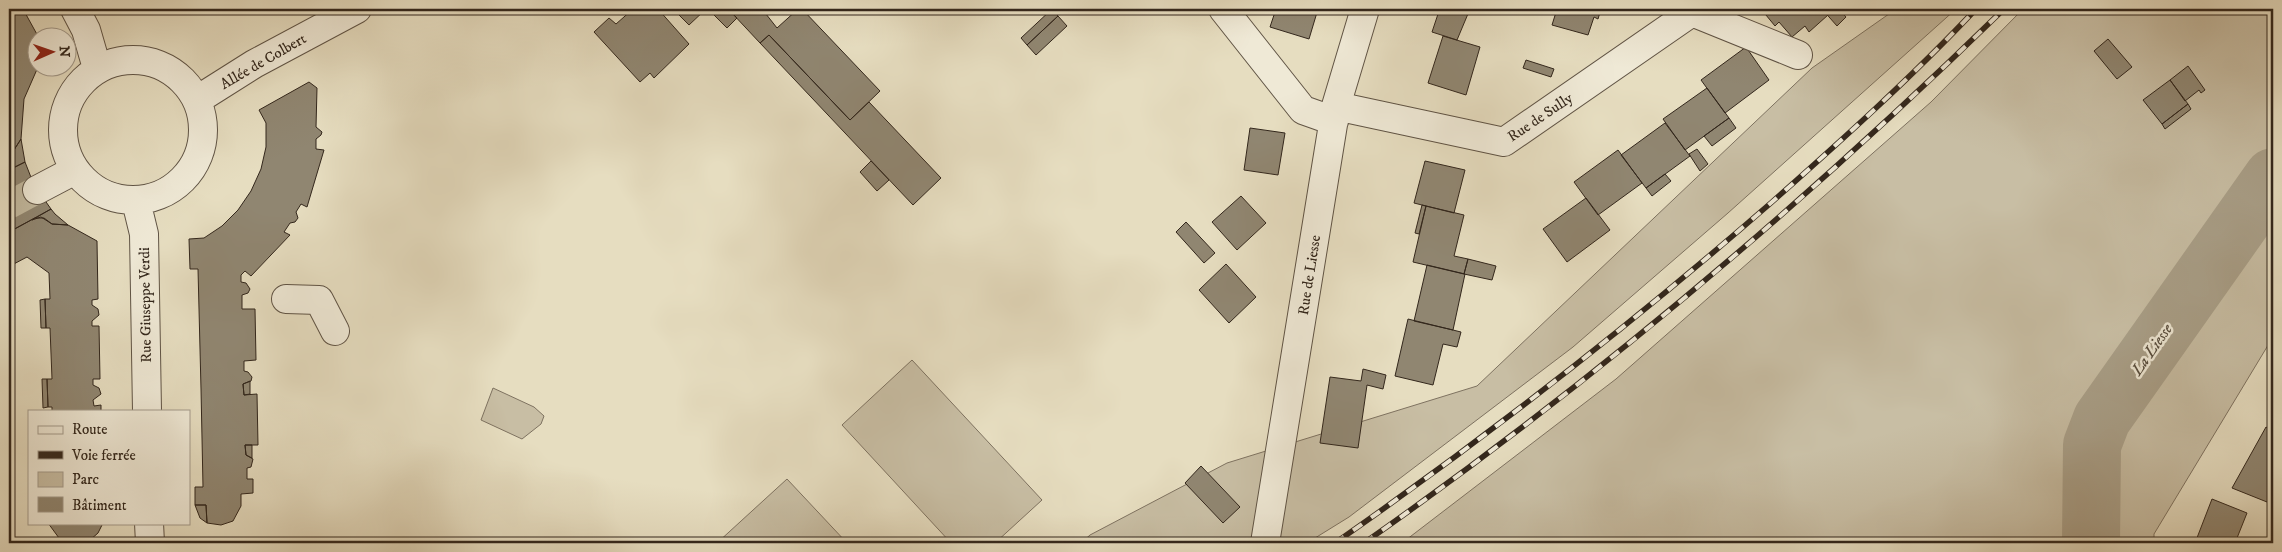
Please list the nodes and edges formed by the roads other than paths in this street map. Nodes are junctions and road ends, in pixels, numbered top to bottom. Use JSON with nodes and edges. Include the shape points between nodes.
{"nodes":[{"id":1,"x":74,"y":9,"type":"edge"},
{"id":2,"x":357,"y":9,"type":"edge"},
{"id":3,"x":1223,"y":9,"type":"edge"},
{"id":4,"x":1365,"y":9,"type":"edge"},
{"id":5,"x":1693,"y":10,"type":"edge"},
{"id":6,"x":1798,"y":55,"type":"dead end"},
{"id":7,"x":97,"y":68,"type":"junction"},
{"id":8,"x":197,"y":100,"type":"junction"},
{"id":9,"x":1335,"y":114,"type":"junction"},
{"id":10,"x":75,"y":170,"type":"junction"},
{"id":11,"x":37,"y":190,"type":"tunnel mouth"},
{"id":12,"x":136,"y":201,"type":"junction"},
{"id":13,"x":286,"y":299,"type":"dead end"},
{"id":14,"x":335,"y":331,"type":"dead end"},
{"id":15,"x":147,"y":410,"type":"edge"},
{"id":16,"x":149,"y":524,"type":"edge"},
{"id":17,"x":150,"y":543,"type":"edge"},
{"id":18,"x":1265,"y":543,"type":"edge"}],
"edges":[{"from":1,"to":7,"type":"street","via":[[86,30]]},
{"from":2,"to":8,"type":"street","name":"Allée de Colbert","via":[[254,64]]},
{"from":3,"to":9,"type":"street","name":"Rue de Sully","via":[[1303,110]]},
{"from":4,"to":9,"type":"street","name":"Rue de Liesse"},
{"from":5,"to":6,"type":"street","name":"Rue de Sully"},
{"from":5,"to":9,"type":"street","name":"Rue de Sully","via":[[1504,142]]},
{"from":7,"to":8,"type":"street","via":[[139,60],[162,66],[189,88]]},
{"from":7,"to":10,"type":"street","via":[[75,91],[65,113],[64,137]]},
{"from":8,"to":12,"type":"street","via":[[203,123],[201,148],[191,170],[174,188]]},
{"from":9,"to":18,"type":"street","name":"Rue de Liesse"},
{"from":10,"to":11,"type":"street"},
{"from":10,"to":12,"type":"street","via":[[92,188],[104,195]]},
{"from":12,"to":15,"type":"street","name":"Rue Giuseppe Verdi","via":[[144,234]]},
{"from":13,"to":14,"type":"street","via":[[319,300]]},
{"from":16,"to":17,"type":"street"}]}
